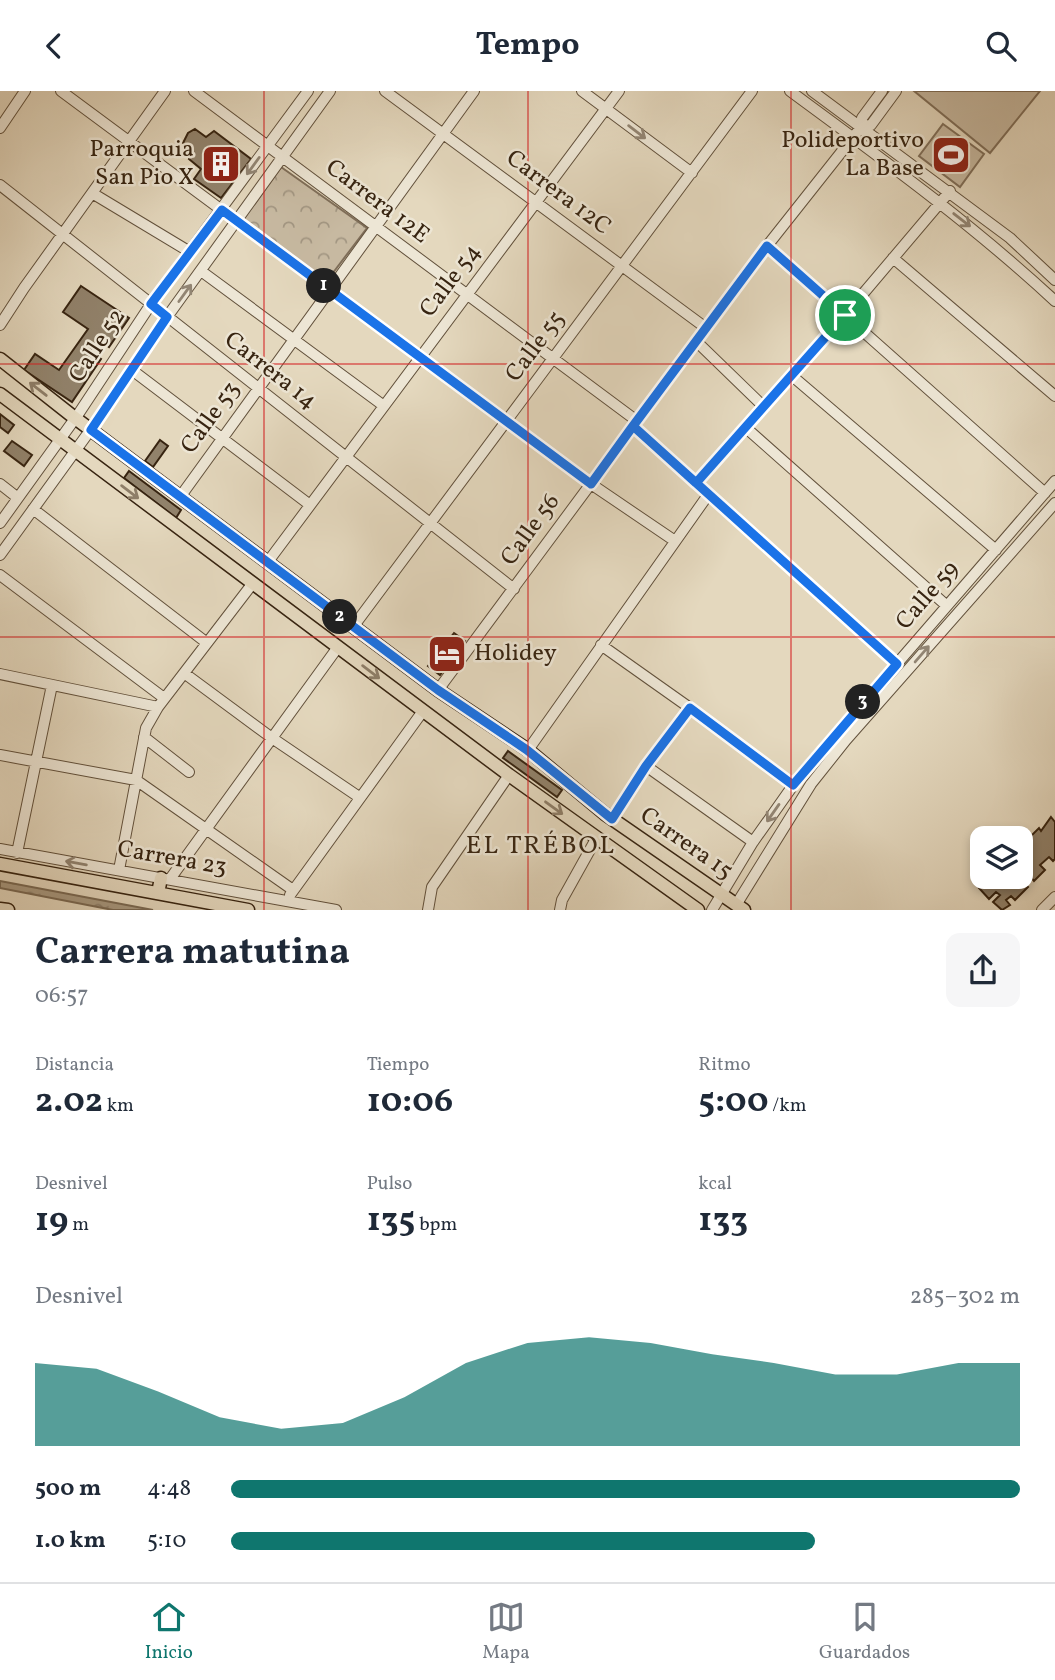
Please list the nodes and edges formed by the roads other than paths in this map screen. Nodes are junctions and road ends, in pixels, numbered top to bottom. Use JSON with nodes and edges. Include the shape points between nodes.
{"nodes":[{"id":1,"x":25,"y":91,"type":"edge"},
{"id":2,"x":61,"y":91,"type":"edge"},
{"id":3,"x":165,"y":91,"type":"edge"},
{"id":4,"x":194,"y":91,"type":"edge"},
{"id":5,"x":308,"y":91,"type":"edge"},
{"id":6,"x":330,"y":91,"type":"edge"},
{"id":7,"x":385,"y":91,"type":"edge"},
{"id":8,"x":474,"y":91,"type":"edge"},
{"id":9,"x":582,"y":91,"type":"edge"},
{"id":10,"x":619,"y":91,"type":"edge"},
{"id":11,"x":752,"y":91,"type":"edge"},
{"id":12,"x":790,"y":91,"type":"edge"},
{"id":13,"x":812,"y":91,"type":"edge"},
{"id":14,"x":882,"y":91,"type":"edge"},
{"id":15,"x":896,"y":91,"type":"edge"},
{"id":16,"x":606,"y":109,"type":"junction"},
{"id":17,"x":866,"y":126,"type":"junction"},
{"id":18,"x":0,"y":128,"type":"edge"},
{"id":19,"x":443,"y":134,"type":"junction"},
{"id":20,"x":853,"y":138,"type":"junction"},
{"id":21,"x":128,"y":141,"type":"junction"},
{"id":22,"x":267,"y":147,"type":"junction"},
{"id":23,"x":282,"y":158,"type":"junction"},
{"id":24,"x":692,"y":173,"type":"junction"},
{"id":25,"x":0,"y":185,"type":"edge"},
{"id":26,"x":950,"y":191,"type":"junction"},
{"id":27,"x":92,"y":193,"type":"junction"},
{"id":28,"x":536,"y":202,"type":"junction"},
{"id":29,"x":940,"y":203,"type":"junction"},
{"id":30,"x":222,"y":210,"type":"junction"},
{"id":31,"x":236,"y":221,"type":"junction"},
{"id":32,"x":376,"y":227,"type":"junction"},
{"id":33,"x":63,"y":235,"type":"junction"},
{"id":34,"x":767,"y":246,"type":"junction"},
{"id":35,"x":190,"y":252,"type":"junction"},
{"id":36,"x":893,"y":258,"type":"junction"},
{"id":37,"x":622,"y":266,"type":"junction"},
{"id":38,"x":201,"y":271,"type":"junction"},
{"id":39,"x":1055,"y":280,"type":"edge"},
{"id":40,"x":329,"y":290,"type":"junction"},
{"id":41,"x":467,"y":295,"type":"junction"},
{"id":42,"x":1055,"y":301,"type":"edge"},
{"id":43,"x":151,"y":304,"type":"junction"},
{"id":44,"x":845,"y":315,"type":"junction"},
{"id":45,"x":167,"y":317,"type":"junction"},
{"id":46,"x":0,"y":325,"type":"edge"},
{"id":47,"x":706,"y":328,"type":"junction"},
{"id":48,"x":294,"y":339,"type":"junction"},
{"id":49,"x":696,"y":341,"type":"junction"},
{"id":50,"x":420,"y":358,"type":"junction"},
{"id":51,"x":0,"y":359,"type":"edge"},
{"id":52,"x":553,"y":359,"type":"junction"},
{"id":53,"x":132,"y":370,"type":"junction"},
{"id":54,"x":790,"y":376,"type":"junction"},
{"id":55,"x":258,"y":388,"type":"junction"},
{"id":56,"x":0,"y":394,"type":"edge"},
{"id":57,"x":1055,"y":396,"type":"edge"},
{"id":58,"x":384,"y":406,"type":"junction"},
{"id":59,"x":764,"y":407,"type":"junction"},
{"id":60,"x":75,"y":418,"type":"junction"},
{"id":61,"x":506,"y":422,"type":"junction"},
{"id":62,"x":635,"y":424,"type":"junction"},
{"id":63,"x":745,"y":428,"type":"junction"},
{"id":64,"x":91,"y":430,"type":"junction"},
{"id":65,"x":222,"y":438,"type":"junction"},
{"id":66,"x":60,"y":440,"type":"junction"},
{"id":67,"x":75,"y":451,"type":"junction"},
{"id":68,"x":346,"y":457,"type":"junction"},
{"id":69,"x":1055,"y":481,"type":"edge"},
{"id":70,"x":29,"y":483,"type":"junction"},
{"id":71,"x":696,"y":483,"type":"junction"},
{"id":72,"x":0,"y":484,"type":"edge"},
{"id":73,"x":591,"y":484,"type":"junction"},
{"id":74,"x":1045,"y":493,"type":"junction"},
{"id":75,"x":44,"y":494,"type":"junction"},
{"id":76,"x":708,"y":495,"type":"junction"},
{"id":77,"x":180,"y":497,"type":"junction"},
{"id":78,"x":18,"y":498,"type":"junction"},
{"id":79,"x":1055,"y":503,"type":"edge"},
{"id":80,"x":310,"y":505,"type":"junction"},
{"id":81,"x":33,"y":509,"type":"junction"},
{"id":82,"x":0,"y":523,"type":"edge"},
{"id":83,"x":430,"y":523,"type":"junction"},
{"id":84,"x":675,"y":541,"type":"junction"},
{"id":85,"x":996,"y":550,"type":"junction"},
{"id":86,"x":0,"y":555,"type":"edge"},
{"id":87,"x":267,"y":563,"type":"junction"},
{"id":88,"x":0,"y":575,"type":"edge"},
{"id":89,"x":253,"y":583,"type":"junction"},
{"id":90,"x":514,"y":589,"type":"junction"},
{"id":91,"x":947,"y":605,"type":"junction"},
{"id":92,"x":353,"y":627,"type":"junction"},
{"id":93,"x":207,"y":643,"type":"junction"},
{"id":94,"x":601,"y":645,"type":"junction"},
{"id":95,"x":338,"y":647,"type":"junction"},
{"id":96,"x":897,"y":664,"type":"junction"},
{"id":97,"x":184,"y":673,"type":"junction"},
{"id":98,"x":0,"y":674,"type":"edge"},
{"id":99,"x":52,"y":685,"type":"junction"},
{"id":100,"x":438,"y":690,"type":"junction"},
{"id":101,"x":161,"y":702,"type":"junction"},
{"id":102,"x":690,"y":708,"type":"junction"},
{"id":103,"x":423,"y":711,"type":"junction"},
{"id":104,"x":144,"y":737,"type":"junction"},
{"id":105,"x":272,"y":738,"type":"junction"},
{"id":106,"x":527,"y":750,"type":"junction"},
{"id":107,"x":0,"y":755,"type":"edge"},
{"id":108,"x":36,"y":762,"type":"junction"},
{"id":109,"x":646,"y":766,"type":"junction"},
{"id":110,"x":189,"y":772,"type":"dead end"},
{"id":111,"x":509,"y":775,"type":"junction"},
{"id":112,"x":136,"y":780,"type":"junction"},
{"id":113,"x":796,"y":781,"type":"junction"},
{"id":114,"x":811,"y":784,"type":"junction"},
{"id":115,"x":359,"y":797,"type":"junction"},
{"id":116,"x":612,"y":819,"type":"junction"},
{"id":117,"x":207,"y":830,"type":"junction"},
{"id":118,"x":596,"y":839,"type":"junction"},
{"id":119,"x":753,"y":842,"type":"junction"},
{"id":120,"x":0,"y":849,"type":"edge"},
{"id":121,"x":18,"y":852,"type":"junction"},
{"id":122,"x":0,"y":864,"type":"edge"},
{"id":123,"x":119,"y":870,"type":"junction"},
{"id":124,"x":166,"y":879,"type":"junction"},
{"id":125,"x":293,"y":890,"type":"junction"},
{"id":126,"x":158,"y":893,"type":"junction"},
{"id":127,"x":722,"y":895,"type":"junction"},
{"id":128,"x":1055,"y":897,"type":"edge"},
{"id":129,"x":286,"y":901,"type":"junction"},
{"id":130,"x":740,"y":907,"type":"edge"},
{"id":131,"x":0,"y":908,"type":"edge"},
{"id":132,"x":8,"y":910,"type":"edge"},
{"id":133,"x":248,"y":910,"type":"edge"},
{"id":134,"x":336,"y":910,"type":"edge"},
{"id":135,"x":428,"y":910,"type":"edge"},
{"id":136,"x":560,"y":910,"type":"edge"},
{"id":137,"x":698,"y":910,"type":"edge"},
{"id":138,"x":712,"y":910,"type":"edge"},
{"id":139,"x":1042,"y":910,"type":"edge"}],
"edges":[{"from":1,"to":18,"type":"street"},
{"from":2,"to":21,"type":"street"},
{"from":3,"to":21,"type":"street"},
{"from":4,"to":22,"type":"street","name":"Carrera 12E"},
{"from":5,"to":22,"type":"street","name":"Calle 52"},
{"from":6,"to":23,"type":"street","name":"Calle 52"},
{"from":7,"to":19,"type":"street","name":"Carrera 12C"},
{"from":8,"to":19,"type":"street","name":"Calle 53"},
{"from":9,"to":16,"type":"street"},
{"from":10,"to":16,"type":"street","name":"Calle 54"},
{"from":11,"to":24,"type":"street","name":"Calle 55"},
{"from":12,"to":20,"type":"street"},
{"from":13,"to":17,"type":"street"},
{"from":14,"to":17,"type":"street","name":"Calle 56","via":[[862,118]]},
{"from":15,"to":17,"type":"street","name":"Calle 56"},
{"from":16,"to":24,"type":"street","one_way":true},
{"from":16,"to":28,"type":"street","name":"Calle 54"},
{"from":17,"to":20,"type":"street","name":"Calle 56"},
{"from":17,"to":26,"type":"street"},
{"from":19,"to":28,"type":"street","name":"Carrera 12C"},
{"from":19,"to":32,"type":"street","name":"Calle 53"},
{"from":20,"to":29,"type":"street"},
{"from":20,"to":34,"type":"street","name":"Calle 56"},
{"from":21,"to":27,"type":"street"},
{"from":21,"to":30,"type":"street"},
{"from":22,"to":23,"type":"street","name":"Carrera 12E"},
{"from":22,"to":30,"type":"street","name":"Calle 52","one_way":true},
{"from":23,"to":31,"type":"street","name":"Calle 52"},
{"from":23,"to":32,"type":"street","name":"Carrera 12E"},
{"from":24,"to":37,"type":"street","name":"Calle 55"},
{"from":25,"to":33,"type":"street","name":"Carrera 14"},
{"from":26,"to":29,"type":"street"},
{"from":26,"to":39,"type":"street","via":[[1010,237]]},
{"from":27,"to":33,"type":"street"},
{"from":27,"to":35,"type":"street"},
{"from":28,"to":37,"type":"street","name":"Carrera 12C"},
{"from":28,"to":41,"type":"street","name":"Calle 54"},
{"from":29,"to":36,"type":"street"},
{"from":29,"to":42,"type":"street","one_way":true},
{"from":30,"to":31,"type":"street"},
{"from":30,"to":35,"type":"street","name":"Calle 52"},
{"from":31,"to":38,"type":"street","name":"Calle 52"},
{"from":31,"to":40,"type":"street"},
{"from":32,"to":40,"type":"street","name":"Calle 53"},
{"from":32,"to":41,"type":"street","name":"Carrera 12E"},
{"from":33,"to":43,"type":"street","name":"Carrera 14"},
{"from":33,"to":46,"type":"street"},
{"from":34,"to":44,"type":"street"},
{"from":34,"to":47,"type":"street","name":"Calle 56"},
{"from":35,"to":43,"type":"street","name":"Calle 52"},
{"from":36,"to":44,"type":"street"},
{"from":36,"to":57,"type":"street"},
{"from":37,"to":47,"type":"street","name":"Carrera 12C"},
{"from":37,"to":52,"type":"street","name":"Calle 55"},
{"from":45,"to":38,"type":"street","name":"Calle 52","one_way":true},
{"from":38,"to":48,"type":"street"},
{"from":40,"to":48,"type":"street","name":"Calle 53"},
{"from":40,"to":50,"type":"street"},
{"from":41,"to":50,"type":"street","name":"Calle 54"},
{"from":41,"to":52,"type":"street","name":"Carrera 12E"},
{"from":43,"to":45,"type":"street","name":"Carrera 14"},
{"from":43,"to":60,"type":"street","name":"Calle 52"},
{"from":44,"to":54,"type":"street"},
{"from":44,"to":74,"type":"street"},
{"from":45,"to":53,"type":"street","name":"Calle 52"},
{"from":45,"to":55,"type":"street","name":"Carrera 14"},
{"from":47,"to":49,"type":"street","name":"Calle 56"},
{"from":48,"to":55,"type":"street","name":"Calle 53"},
{"from":48,"to":58,"type":"street"},
{"from":49,"to":59,"type":"street"},
{"from":49,"to":62,"type":"street","name":"Calle 56"},
{"from":50,"to":58,"type":"street","name":"Calle 54"},
{"from":50,"to":61,"type":"street"},
{"from":60,"to":51,"type":"main road","name":"Carrera 15","one_way":true},
{"from":52,"to":61,"type":"street","name":"Calle 55"},
{"from":52,"to":62,"type":"street","name":"Carrera 12E"},
{"from":53,"to":64,"type":"street","name":"Calle 52"},
{"from":53,"to":65,"type":"street"},
{"from":54,"to":59,"type":"street"},
{"from":54,"to":85,"type":"street"},
{"from":55,"to":65,"type":"street","name":"Calle 53"},
{"from":55,"to":68,"type":"street","name":"Carrera 14"},
{"from":56,"to":66,"type":"main road","name":"Carrera 15"},
{"from":58,"to":68,"type":"street","name":"Calle 54"},
{"from":59,"to":63,"type":"street"},
{"from":60,"to":64,"type":"main road","name":"Carrera 15"},
{"from":60,"to":66,"type":"street","name":"Calle 52"},
{"from":61,"to":73,"type":"street"},
{"from":61,"to":83,"type":"street","name":"Calle 55"},
{"from":62,"to":71,"type":"street","name":"Carrera 12E"},
{"from":62,"to":73,"type":"street","name":"Calle 56"},
{"from":63,"to":71,"type":"street"},
{"from":63,"to":91,"type":"street"},
{"from":64,"to":67,"type":"street","name":"Calle 52"},
{"from":64,"to":77,"type":"main road","name":"Carrera 15"},
{"from":65,"to":77,"type":"street","name":"Calle 53"},
{"from":65,"to":80,"type":"street"},
{"from":66,"to":67,"type":"main road","name":"Carrera 15"},
{"from":66,"to":70,"type":"street","name":"Calle 52"},
{"from":67,"to":75,"type":"street","name":"Calle 52"},
{"from":67,"to":89,"type":"main road","name":"Carrera 15","one_way":true},
{"from":68,"to":80,"type":"street","name":"Calle 54"},
{"from":68,"to":83,"type":"street","name":"Carrera 14"},
{"from":69,"to":74,"type":"street","name":"Calle 59"},
{"from":70,"to":75,"type":"street"},
{"from":70,"to":78,"type":"street","name":"Calle 52"},
{"from":71,"to":76,"type":"street","name":"Carrera 12E"},
{"from":72,"to":78,"type":"street"},
{"from":73,"to":84,"type":"street"},
{"from":73,"to":90,"type":"street","name":"Calle 56"},
{"from":74,"to":85,"type":"street","name":"Calle 59"},
{"from":75,"to":81,"type":"street","name":"Calle 52"},
{"from":76,"to":84,"type":"street"},
{"from":76,"to":96,"type":"street","name":"Carrera 12E"},
{"from":77,"to":87,"type":"main road","name":"Carrera 15"},
{"from":78,"to":82,"type":"street","name":"Calle 52"},
{"from":114,"to":79,"type":"street","name":"Calle 59","one_way":true},
{"from":80,"to":87,"type":"street","name":"Calle 54"},
{"from":81,"to":86,"type":"street","name":"Calle 52"},
{"from":81,"to":93,"type":"street"},
{"from":83,"to":90,"type":"street","name":"Carrera 14"},
{"from":83,"to":92,"type":"street","name":"Calle 55"},
{"from":84,"to":94,"type":"street"},
{"from":85,"to":91,"type":"street","name":"Calle 59"},
{"from":87,"to":92,"type":"main road","name":"Carrera 15"},
{"from":88,"to":101,"type":"street"},
{"from":89,"to":93,"type":"street"},
{"from":89,"to":95,"type":"main road","name":"Carrera 15"},
{"from":90,"to":100,"type":"street","name":"Calle 56"},
{"from":91,"to":96,"type":"street","name":"Calle 59"},
{"from":92,"to":100,"type":"main road","name":"Carrera 15"},
{"from":93,"to":97,"type":"street"},
{"from":94,"to":102,"type":"street"},
{"from":94,"to":106,"type":"street"},
{"from":95,"to":103,"type":"main road","name":"Carrera 15","one_way":true},
{"from":95,"to":105,"type":"street"},
{"from":96,"to":113,"type":"street","name":"Calle 59"},
{"from":97,"to":101,"type":"street"},
{"from":97,"to":105,"type":"street"},
{"from":98,"to":99,"type":"street"},
{"from":99,"to":101,"type":"street"},
{"from":99,"to":108,"type":"street"},
{"from":100,"to":106,"type":"main road","name":"Carrera 15"},
{"from":101,"to":104,"type":"street"},
{"from":102,"to":109,"type":"street"},
{"from":102,"to":113,"type":"street"},
{"from":103,"to":111,"type":"main road","name":"Carrera 15"},
{"from":103,"to":115,"type":"street"},
{"from":104,"to":110,"type":"street"},
{"from":104,"to":112,"type":"street"},
{"from":105,"to":115,"type":"street"},
{"from":105,"to":117,"type":"street"},
{"from":106,"to":116,"type":"main road","name":"Carrera 15"},
{"from":107,"to":108,"type":"street"},
{"from":108,"to":112,"type":"street"},
{"from":108,"to":121,"type":"street"},
{"from":109,"to":116,"type":"street"},
{"from":109,"to":119,"type":"street"},
{"from":111,"to":118,"type":"main road","name":"Carrera 15","one_way":true},
{"from":111,"to":135,"type":"street","via":[[432,887]]},
{"from":112,"to":117,"type":"street"},
{"from":112,"to":123,"type":"street"},
{"from":113,"to":114,"type":"street"},
{"from":113,"to":119,"type":"street","name":"Calle 59","one_way":true},
{"from":114,"to":130,"type":"street","name":"Calle 59"},
{"from":115,"to":125,"type":"street"},
{"from":116,"to":127,"type":"main road","name":"Carrera 15"},
{"from":117,"to":124,"type":"street"},
{"from":117,"to":125,"type":"street"},
{"from":118,"to":136,"type":"street"},
{"from":118,"to":137,"type":"main road","name":"Carrera 15"},
{"from":119,"to":127,"type":"street","name":"Calle 59"},
{"from":120,"to":121,"type":"street","name":"Carrera 23"},
{"from":123,"to":121,"type":"street","name":"Carrera 23","one_way":true},
{"from":122,"to":126,"type":"main road"},
{"from":123,"to":124,"type":"street","name":"Carrera 23"},
{"from":124,"to":126,"type":"main road"},
{"from":124,"to":129,"type":"street","name":"Carrera 23"},
{"from":125,"to":129,"type":"street"},
{"from":126,"to":133,"type":"main road"},
{"from":127,"to":130,"type":"main road","name":"Carrera 15"},
{"from":127,"to":138,"type":"street","name":"Calle 59"},
{"from":128,"to":139,"type":"street"},
{"from":129,"to":134,"type":"street","name":"Carrera 23"},
{"from":131,"to":132,"type":"main road"}]}
